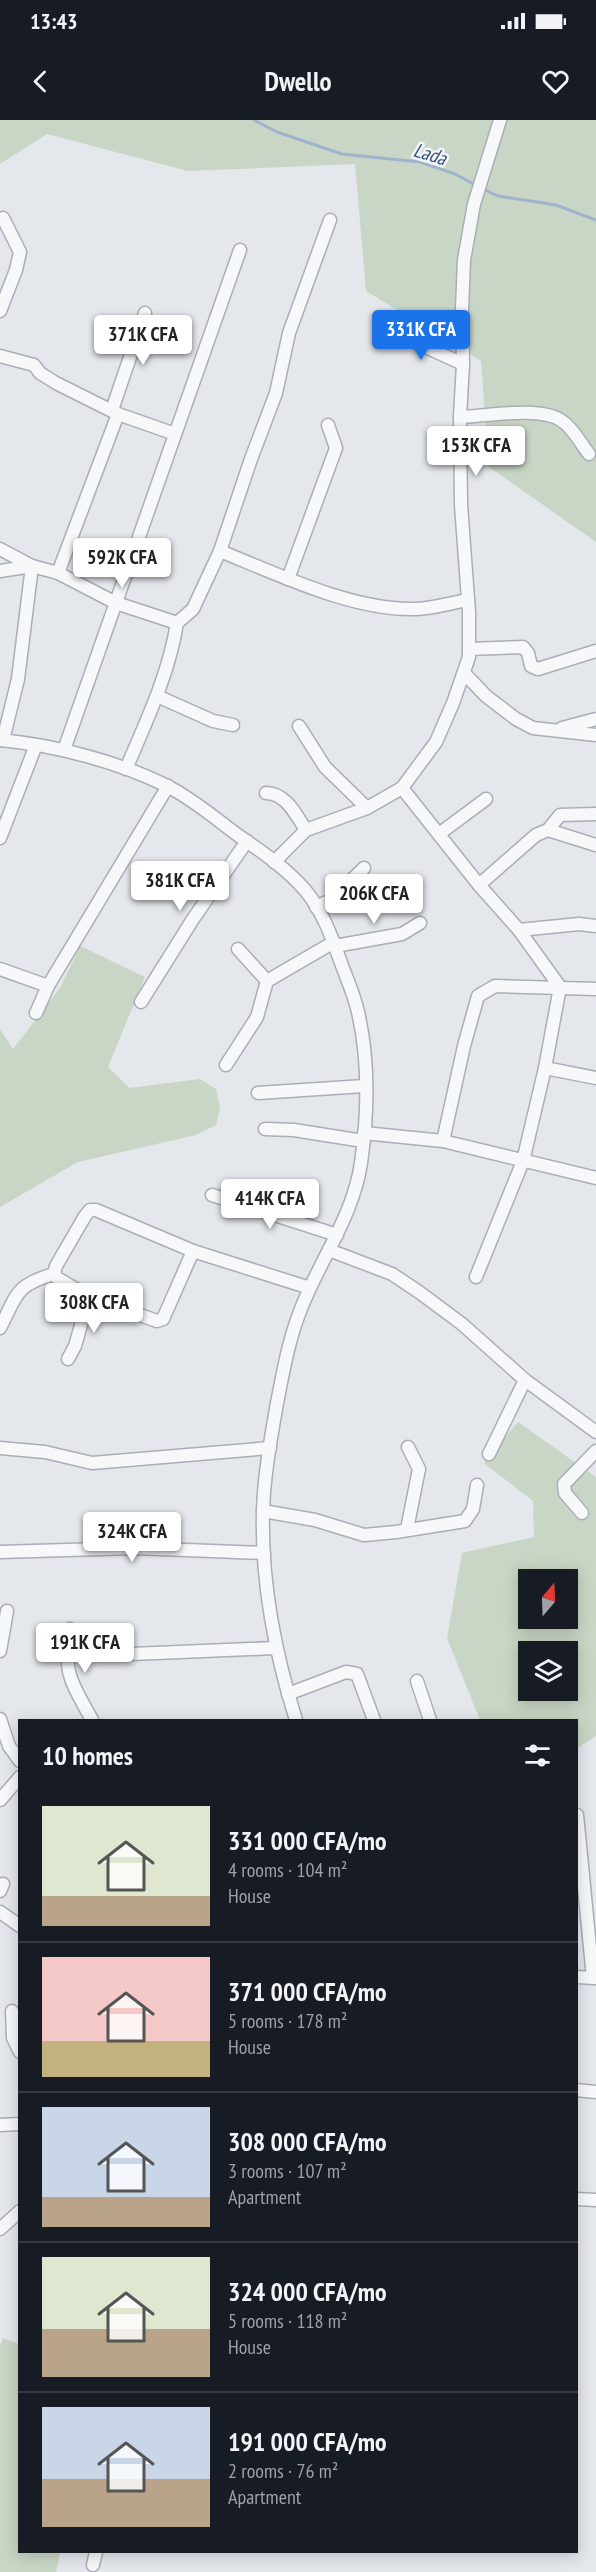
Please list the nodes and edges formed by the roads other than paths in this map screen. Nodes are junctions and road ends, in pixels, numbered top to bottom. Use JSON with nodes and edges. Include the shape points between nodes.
{"nodes":[{"id":1,"x":500,"y":120,"type":"edge"},
{"id":2,"x":3,"y":218,"type":"dead end"},
{"id":3,"x":330,"y":220,"type":"dead end"},
{"id":4,"x":240,"y":250,"type":"dead end"},
{"id":5,"x":0,"y":311,"type":"edge"},
{"id":6,"x":145,"y":313,"type":"dead end"},
{"id":7,"x":391,"y":331,"type":"dead end"},
{"id":8,"x":0,"y":356,"type":"edge"},
{"id":9,"x":464,"y":364,"type":"junction"},
{"id":10,"x":115,"y":412,"type":"junction"},
{"id":11,"x":460,"y":417,"type":"junction"},
{"id":12,"x":328,"y":424,"type":"dead end"},
{"id":13,"x":175,"y":434,"type":"junction"},
{"id":14,"x":589,"y":454,"type":"dead end"},
{"id":15,"x":0,"y":549,"type":"edge"},
{"id":16,"x":220,"y":551,"type":"junction"},
{"id":17,"x":32,"y":566,"type":"junction"},
{"id":18,"x":0,"y":571,"type":"edge"},
{"id":19,"x":58,"y":573,"type":"junction"},
{"id":20,"x":288,"y":579,"type":"junction"},
{"id":21,"x":468,"y":600,"type":"junction"},
{"id":22,"x":116,"y":603,"type":"junction"},
{"id":23,"x":177,"y":623,"type":"junction"},
{"id":24,"x":469,"y":649,"type":"junction"},
{"id":25,"x":596,"y":651,"type":"edge"},
{"id":26,"x":464,"y":673,"type":"junction"},
{"id":27,"x":157,"y":696,"type":"junction"},
{"id":28,"x":596,"y":719,"type":"edge"},
{"id":29,"x":233,"y":725,"type":"dead end"},
{"id":30,"x":299,"y":726,"type":"dead end"},
{"id":31,"x":555,"y":729,"type":"junction"},
{"id":32,"x":596,"y":735,"type":"edge"},
{"id":33,"x":2,"y":740,"type":"edge"},
{"id":34,"x":36,"y":745,"type":"junction"},
{"id":35,"x":64,"y":750,"type":"junction"},
{"id":36,"x":126,"y":769,"type":"junction"},
{"id":37,"x":168,"y":786,"type":"junction"},
{"id":38,"x":402,"y":788,"type":"junction"},
{"id":39,"x":266,"y":793,"type":"dead end"},
{"id":40,"x":486,"y":799,"type":"dead end"},
{"id":41,"x":367,"y":808,"type":"junction"},
{"id":42,"x":596,"y":814,"type":"edge"},
{"id":43,"x":306,"y":830,"type":"junction"},
{"id":44,"x":548,"y":830,"type":"junction"},
{"id":45,"x":439,"y":834,"type":"junction"},
{"id":46,"x":0,"y":838,"type":"edge"},
{"id":47,"x":247,"y":842,"type":"junction"},
{"id":48,"x":596,"y":845,"type":"edge"},
{"id":49,"x":274,"y":862,"type":"junction"},
{"id":50,"x":364,"y":868,"type":"dead end"},
{"id":51,"x":480,"y":885,"type":"junction"},
{"id":52,"x":316,"y":907,"type":"junction"},
{"id":53,"x":420,"y":923,"type":"dead end"},
{"id":54,"x":596,"y":926,"type":"edge"},
{"id":55,"x":519,"y":930,"type":"junction"},
{"id":56,"x":334,"y":944,"type":"junction"},
{"id":57,"x":238,"y":949,"type":"dead end"},
{"id":58,"x":0,"y":969,"type":"edge"},
{"id":59,"x":267,"y":981,"type":"junction"},
{"id":60,"x":48,"y":986,"type":"junction"},
{"id":61,"x":560,"y":987,"type":"junction"},
{"id":62,"x":596,"y":989,"type":"edge"},
{"id":63,"x":141,"y":1002,"type":"dead end"},
{"id":64,"x":36,"y":1013,"type":"dead end"},
{"id":65,"x":226,"y":1065,"type":"dead end"},
{"id":66,"x":545,"y":1068,"type":"junction"},
{"id":67,"x":596,"y":1078,"type":"edge"},
{"id":68,"x":364,"y":1086,"type":"junction"},
{"id":69,"x":258,"y":1093,"type":"dead end"},
{"id":70,"x":265,"y":1129,"type":"dead end"},
{"id":71,"x":364,"y":1137,"type":"junction"},
{"id":72,"x":443,"y":1141,"type":"junction"},
{"id":73,"x":524,"y":1161,"type":"junction"},
{"id":74,"x":596,"y":1178,"type":"edge"},
{"id":75,"x":212,"y":1195,"type":"dead end"},
{"id":76,"x":337,"y":1235,"type":"junction"},
{"id":77,"x":329,"y":1250,"type":"junction"},
{"id":78,"x":193,"y":1251,"type":"junction"},
{"id":79,"x":54,"y":1274,"type":"junction"},
{"id":80,"x":476,"y":1277,"type":"dead end"},
{"id":81,"x":310,"y":1288,"type":"junction"},
{"id":82,"x":89,"y":1297,"type":"junction"},
{"id":83,"x":0,"y":1328,"type":"edge"},
{"id":84,"x":68,"y":1359,"type":"dead end"},
{"id":85,"x":525,"y":1380,"type":"junction"},
{"id":86,"x":596,"y":1432,"type":"edge"},
{"id":87,"x":408,"y":1447,"type":"dead end"},
{"id":88,"x":0,"y":1448,"type":"edge"},
{"id":89,"x":270,"y":1448,"type":"junction"},
{"id":90,"x":596,"y":1451,"type":"edge"},
{"id":91,"x":489,"y":1454,"type":"dead end"},
{"id":92,"x":477,"y":1485,"type":"dead end"},
{"id":93,"x":263,"y":1511,"type":"junction"},
{"id":94,"x":582,"y":1513,"type":"dead end"},
{"id":95,"x":406,"y":1529,"type":"junction"},
{"id":96,"x":0,"y":1552,"type":"edge"},
{"id":97,"x":264,"y":1553,"type":"junction"},
{"id":98,"x":7,"y":1611,"type":"dead end"},
{"id":99,"x":70,"y":1629,"type":"dead end"},
{"id":100,"x":275,"y":1648,"type":"junction"},
{"id":101,"x":0,"y":1651,"type":"edge"},
{"id":102,"x":132,"y":1654,"type":"dead end"},
{"id":103,"x":417,"y":1681,"type":"dead end"},
{"id":104,"x":288,"y":1694,"type":"junction"},
{"id":105,"x":0,"y":1719,"type":"edge"},
{"id":106,"x":91,"y":1719,"type":"edge"},
{"id":107,"x":296,"y":1719,"type":"edge"},
{"id":108,"x":374,"y":1719,"type":"edge"},
{"id":109,"x":430,"y":1719,"type":"edge"},
{"id":110,"x":5,"y":1744,"type":"edge"},
{"id":111,"x":18,"y":1759,"type":"edge"},
{"id":112,"x":18,"y":1779,"type":"edge"},
{"id":113,"x":0,"y":1800,"type":"edge"},
{"id":114,"x":578,"y":1823,"type":"edge"},
{"id":115,"x":0,"y":1912,"type":"edge"},
{"id":116,"x":18,"y":1925,"type":"edge"},
{"id":117,"x":592,"y":1929,"type":"edge"},
{"id":118,"x":578,"y":1977,"type":"edge"},
{"id":119,"x":595,"y":1978,"type":"edge"},
{"id":120,"x":12,"y":2011,"type":"dead end"},
{"id":121,"x":6,"y":2037,"type":"edge"},
{"id":122,"x":18,"y":2050,"type":"edge"},
{"id":123,"x":578,"y":2091,"type":"edge"},
{"id":124,"x":596,"y":2092,"type":"edge"},
{"id":125,"x":18,"y":2124,"type":"edge"},
{"id":126,"x":0,"y":2125,"type":"edge"},
{"id":127,"x":578,"y":2199,"type":"edge"},
{"id":128,"x":596,"y":2200,"type":"edge"},
{"id":129,"x":18,"y":2213,"type":"edge"},
{"id":130,"x":0,"y":2229,"type":"edge"},
{"id":131,"x":96,"y":2553,"type":"edge"},
{"id":132,"x":93,"y":2565,"type":"dead end"}],
"edges":[{"from":1,"to":9,"type":"street","via":[[474,204],[464,260]]},
{"from":2,"to":5,"type":"street","via":[[20,252]]},
{"from":3,"to":16,"type":"street","via":[[289,333],[276,393]]},
{"from":4,"to":13,"type":"street"},
{"from":6,"to":10,"type":"street"},
{"from":7,"to":9,"type":"street"},
{"from":8,"to":10,"type":"street","via":[[34,365],[56,383]]},
{"from":9,"to":11,"type":"street"},
{"from":10,"to":13,"type":"street"},
{"from":10,"to":19,"type":"street"},
{"from":11,"to":14,"type":"street","via":[[552,416],[564,422]]},
{"from":11,"to":21,"type":"street"},
{"from":12,"to":20,"type":"street","via":[[336,448]]},
{"from":13,"to":22,"type":"street"},
{"from":15,"to":17,"type":"street"},
{"from":16,"to":20,"type":"street"},
{"from":16,"to":23,"type":"street","via":[[193,609]]},
{"from":17,"to":18,"type":"street"},
{"from":17,"to":19,"type":"street"},
{"from":17,"to":33,"type":"street","via":[[18,679]]},
{"from":19,"to":22,"type":"street"},
{"from":20,"to":21,"type":"street","via":[[322,593],[395,609]]},
{"from":21,"to":24,"type":"street"},
{"from":22,"to":23,"type":"street"},
{"from":22,"to":35,"type":"street"},
{"from":23,"to":27,"type":"street","via":[[176,639]]},
{"from":24,"to":25,"type":"street","via":[[523,647],[531,666],[538,669]]},
{"from":24,"to":26,"type":"street"},
{"from":26,"to":31,"type":"street","via":[[516,719],[533,728]]},
{"from":26,"to":38,"type":"street","via":[[435,742]]},
{"from":27,"to":29,"type":"street","via":[[213,721]]},
{"from":27,"to":36,"type":"street"},
{"from":28,"to":31,"type":"street"},
{"from":30,"to":41,"type":"street","via":[[326,767]]},
{"from":31,"to":32,"type":"street"},
{"from":33,"to":34,"type":"street"},
{"from":34,"to":35,"type":"street"},
{"from":34,"to":46,"type":"street"},
{"from":35,"to":36,"type":"street"},
{"from":36,"to":37,"type":"street"},
{"from":37,"to":47,"type":"street"},
{"from":37,"to":60,"type":"street"},
{"from":38,"to":41,"type":"street"},
{"from":38,"to":45,"type":"street"},
{"from":39,"to":43,"type":"street","via":[[283,798]]},
{"from":40,"to":45,"type":"street"},
{"from":41,"to":43,"type":"street"},
{"from":42,"to":44,"type":"street","via":[[561,815]]},
{"from":43,"to":49,"type":"street"},
{"from":44,"to":48,"type":"street"},
{"from":44,"to":51,"type":"street","via":[[536,835]]},
{"from":45,"to":51,"type":"street"},
{"from":47,"to":49,"type":"street"},
{"from":47,"to":63,"type":"street"},
{"from":49,"to":52,"type":"street","via":[[304,889]]},
{"from":50,"to":52,"type":"street","via":[[331,900]]},
{"from":51,"to":55,"type":"street"},
{"from":52,"to":56,"type":"street"},
{"from":53,"to":56,"type":"street","via":[[394,937]]},
{"from":54,"to":55,"type":"street"},
{"from":55,"to":61,"type":"street"},
{"from":56,"to":59,"type":"street"},
{"from":56,"to":68,"type":"street","via":[[357,1008],[364,1042]]},
{"from":57,"to":59,"type":"street"},
{"from":58,"to":60,"type":"street"},
{"from":59,"to":65,"type":"street","via":[[257,1017]]},
{"from":60,"to":64,"type":"street"},
{"from":61,"to":62,"type":"street"},
{"from":61,"to":66,"type":"street"},
{"from":61,"to":72,"type":"street","via":[[495,986],[478,996]]},
{"from":66,"to":67,"type":"street"},
{"from":66,"to":73,"type":"street"},
{"from":68,"to":69,"type":"street"},
{"from":68,"to":71,"type":"street"},
{"from":70,"to":71,"type":"street"},
{"from":71,"to":72,"type":"street"},
{"from":71,"to":76,"type":"street","via":[[355,1193]]},
{"from":72,"to":73,"type":"street"},
{"from":73,"to":74,"type":"street"},
{"from":73,"to":80,"type":"street"},
{"from":75,"to":76,"type":"street"},
{"from":76,"to":77,"type":"street"},
{"from":77,"to":81,"type":"street"},
{"from":77,"to":85,"type":"street","via":[[392,1274],[462,1324]]},
{"from":78,"to":79,"type":"street","via":[[90,1210]]},
{"from":78,"to":81,"type":"street"},
{"from":78,"to":82,"type":"street","via":[[164,1319],[151,1320]]},
{"from":79,"to":82,"type":"street"},
{"from":79,"to":83,"type":"street","via":[[32,1280],[20,1290]]},
{"from":81,"to":89,"type":"street","via":[[290,1339]]},
{"from":82,"to":84,"type":"street"},
{"from":85,"to":86,"type":"street"},
{"from":85,"to":91,"type":"street"},
{"from":87,"to":95,"type":"street","via":[[419,1470]]},
{"from":88,"to":89,"type":"street","via":[[45,1452],[92,1463]]},
{"from":89,"to":93,"type":"street"},
{"from":90,"to":94,"type":"street","via":[[564,1485]]},
{"from":92,"to":95,"type":"street","via":[[473,1509],[465,1521]]},
{"from":93,"to":95,"type":"street","via":[[315,1520],[364,1535]]},
{"from":93,"to":97,"type":"street"},
{"from":96,"to":97,"type":"street","via":[[134,1548]]},
{"from":97,"to":100,"type":"street"},
{"from":98,"to":101,"type":"street"},
{"from":99,"to":106,"type":"street","via":[[67,1671]]},
{"from":100,"to":102,"type":"street"},
{"from":100,"to":104,"type":"street"},
{"from":103,"to":109,"type":"street"},
{"from":104,"to":107,"type":"street"},
{"from":104,"to":108,"type":"street","via":[[346,1672],[357,1674]]},
{"from":105,"to":110,"type":"street"},
{"from":110,"to":111,"type":"street"},
{"from":112,"to":113,"type":"street"},
{"from":114,"to":117,"type":"street"},
{"from":115,"to":116,"type":"street"},
{"from":117,"to":119,"type":"street"},
{"from":118,"to":119,"type":"street"},
{"from":120,"to":121,"type":"street"},
{"from":121,"to":122,"type":"street"},
{"from":123,"to":124,"type":"street"},
{"from":125,"to":126,"type":"street"},
{"from":127,"to":128,"type":"street"},
{"from":129,"to":130,"type":"street"},
{"from":131,"to":132,"type":"street"}]}
